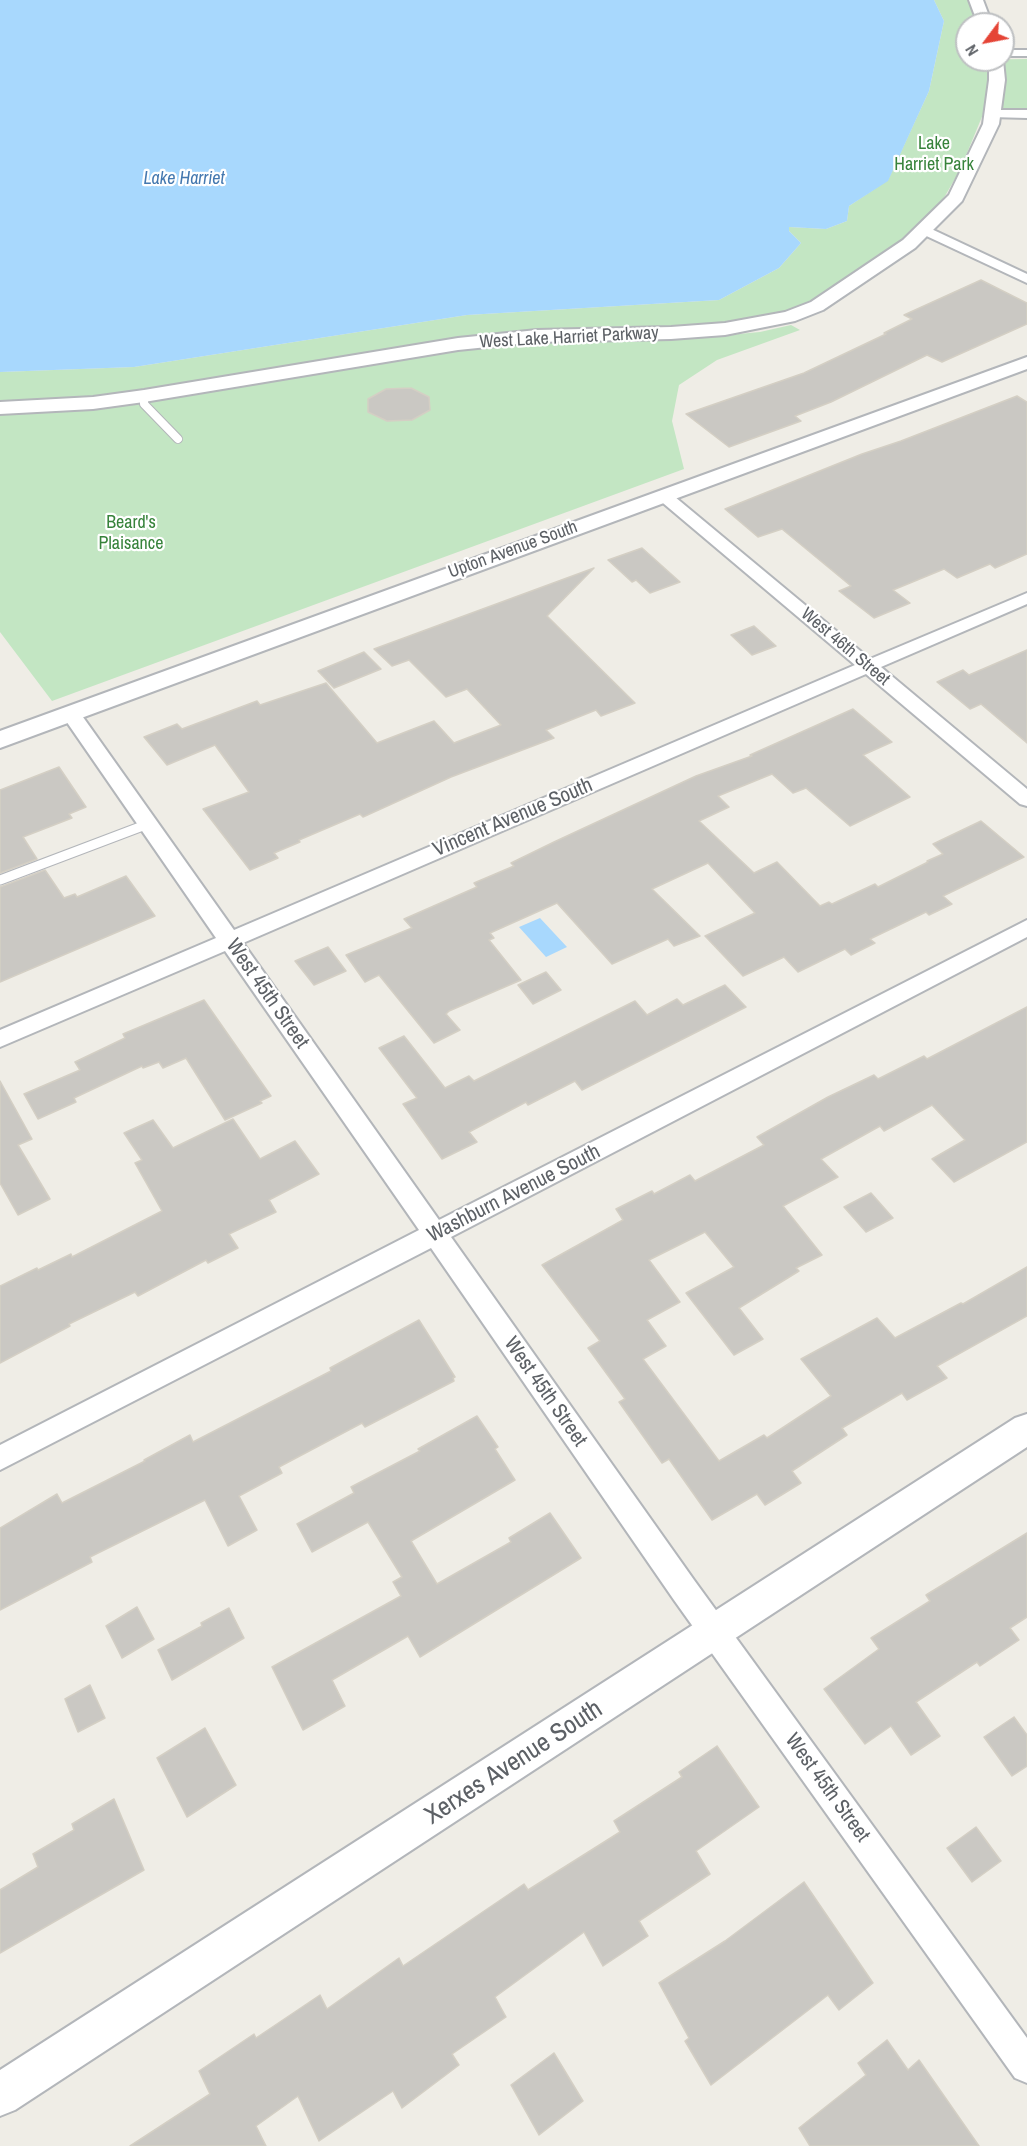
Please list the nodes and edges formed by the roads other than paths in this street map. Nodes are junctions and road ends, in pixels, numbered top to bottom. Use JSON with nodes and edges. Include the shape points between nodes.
{"nodes":[{"id":1,"x":997,"y":72,"type":"edge"},
{"id":2,"x":994,"y":114,"type":"junction"},
{"id":3,"x":1027,"y":114,"type":"edge"},
{"id":4,"x":925,"y":230,"type":"junction"},
{"id":5,"x":1027,"y":279,"type":"edge"},
{"id":6,"x":1027,"y":363,"type":"edge"},
{"id":7,"x":144,"y":396,"type":"junction"},
{"id":8,"x":0,"y":408,"type":"edge"},
{"id":9,"x":178,"y":438,"type":"dead end"},
{"id":10,"x":663,"y":495,"type":"junction"},
{"id":11,"x":1027,"y":598,"type":"edge"},
{"id":12,"x":868,"y":666,"type":"junction"},
{"id":13,"x":70,"y":714,"type":"junction"},
{"id":14,"x":0,"y":740,"type":"edge"},
{"id":15,"x":1027,"y":799,"type":"edge"},
{"id":16,"x":148,"y":824,"type":"junction"},
{"id":17,"x":0,"y":880,"type":"edge"},
{"id":18,"x":1027,"y":928,"type":"edge"},
{"id":19,"x":229,"y":940,"type":"junction"},
{"id":20,"x":0,"y":1039,"type":"edge"},
{"id":21,"x":435,"y":1235,"type":"junction"},
{"id":22,"x":1027,"y":1429,"type":"edge"},
{"id":23,"x":0,"y":1458,"type":"edge"},
{"id":24,"x":715,"y":1632,"type":"junction"},
{"id":25,"x":1027,"y":2066,"type":"edge"},
{"id":26,"x":0,"y":2095,"type":"edge"}],
"edges":[{"from":1,"to":2,"type":"street","name":"West Lake Harriet Parkway"},
{"from":2,"to":3,"type":"street"},
{"from":2,"to":4,"type":"street","name":"West Lake Harriet Parkway","via":[[956,197]]},
{"from":4,"to":5,"type":"street"},
{"from":4,"to":7,"type":"street","name":"West Lake Harriet Parkway","via":[[817,306],[757,325],[458,344]]},
{"from":6,"to":10,"type":"street","name":"Upton Avenue South"},
{"from":7,"to":8,"type":"street","name":"West Lake Harriet Parkway"},
{"from":7,"to":9,"type":"lane","via":[[144,404]]},
{"from":10,"to":12,"type":"street","name":"West 46th Street"},
{"from":10,"to":13,"type":"street","name":"Upton Avenue South"},
{"from":11,"to":12,"type":"street","name":"Vincent Avenue South"},
{"from":12,"to":15,"type":"street","name":"West 46th Street"},
{"from":12,"to":19,"type":"street","name":"Vincent Avenue South"},
{"from":13,"to":14,"type":"street","name":"Upton Avenue South"},
{"from":13,"to":16,"type":"street","name":"West 45th Street"},
{"from":16,"to":17,"type":"lane"},
{"from":16,"to":19,"type":"street","name":"West 45th Street"},
{"from":18,"to":21,"type":"street","name":"Washburn Avenue South"},
{"from":19,"to":20,"type":"street","name":"Vincent Avenue South"},
{"from":19,"to":21,"type":"street","name":"West 45th Street"},
{"from":21,"to":23,"type":"street","name":"Washburn Avenue South"},
{"from":21,"to":24,"type":"street","name":"West 45th Street"},
{"from":22,"to":24,"type":"street","name":"Xerxes Avenue South"},
{"from":24,"to":25,"type":"street","name":"West 45th Street"},
{"from":24,"to":26,"type":"street","name":"Xerxes Avenue South"}]}
